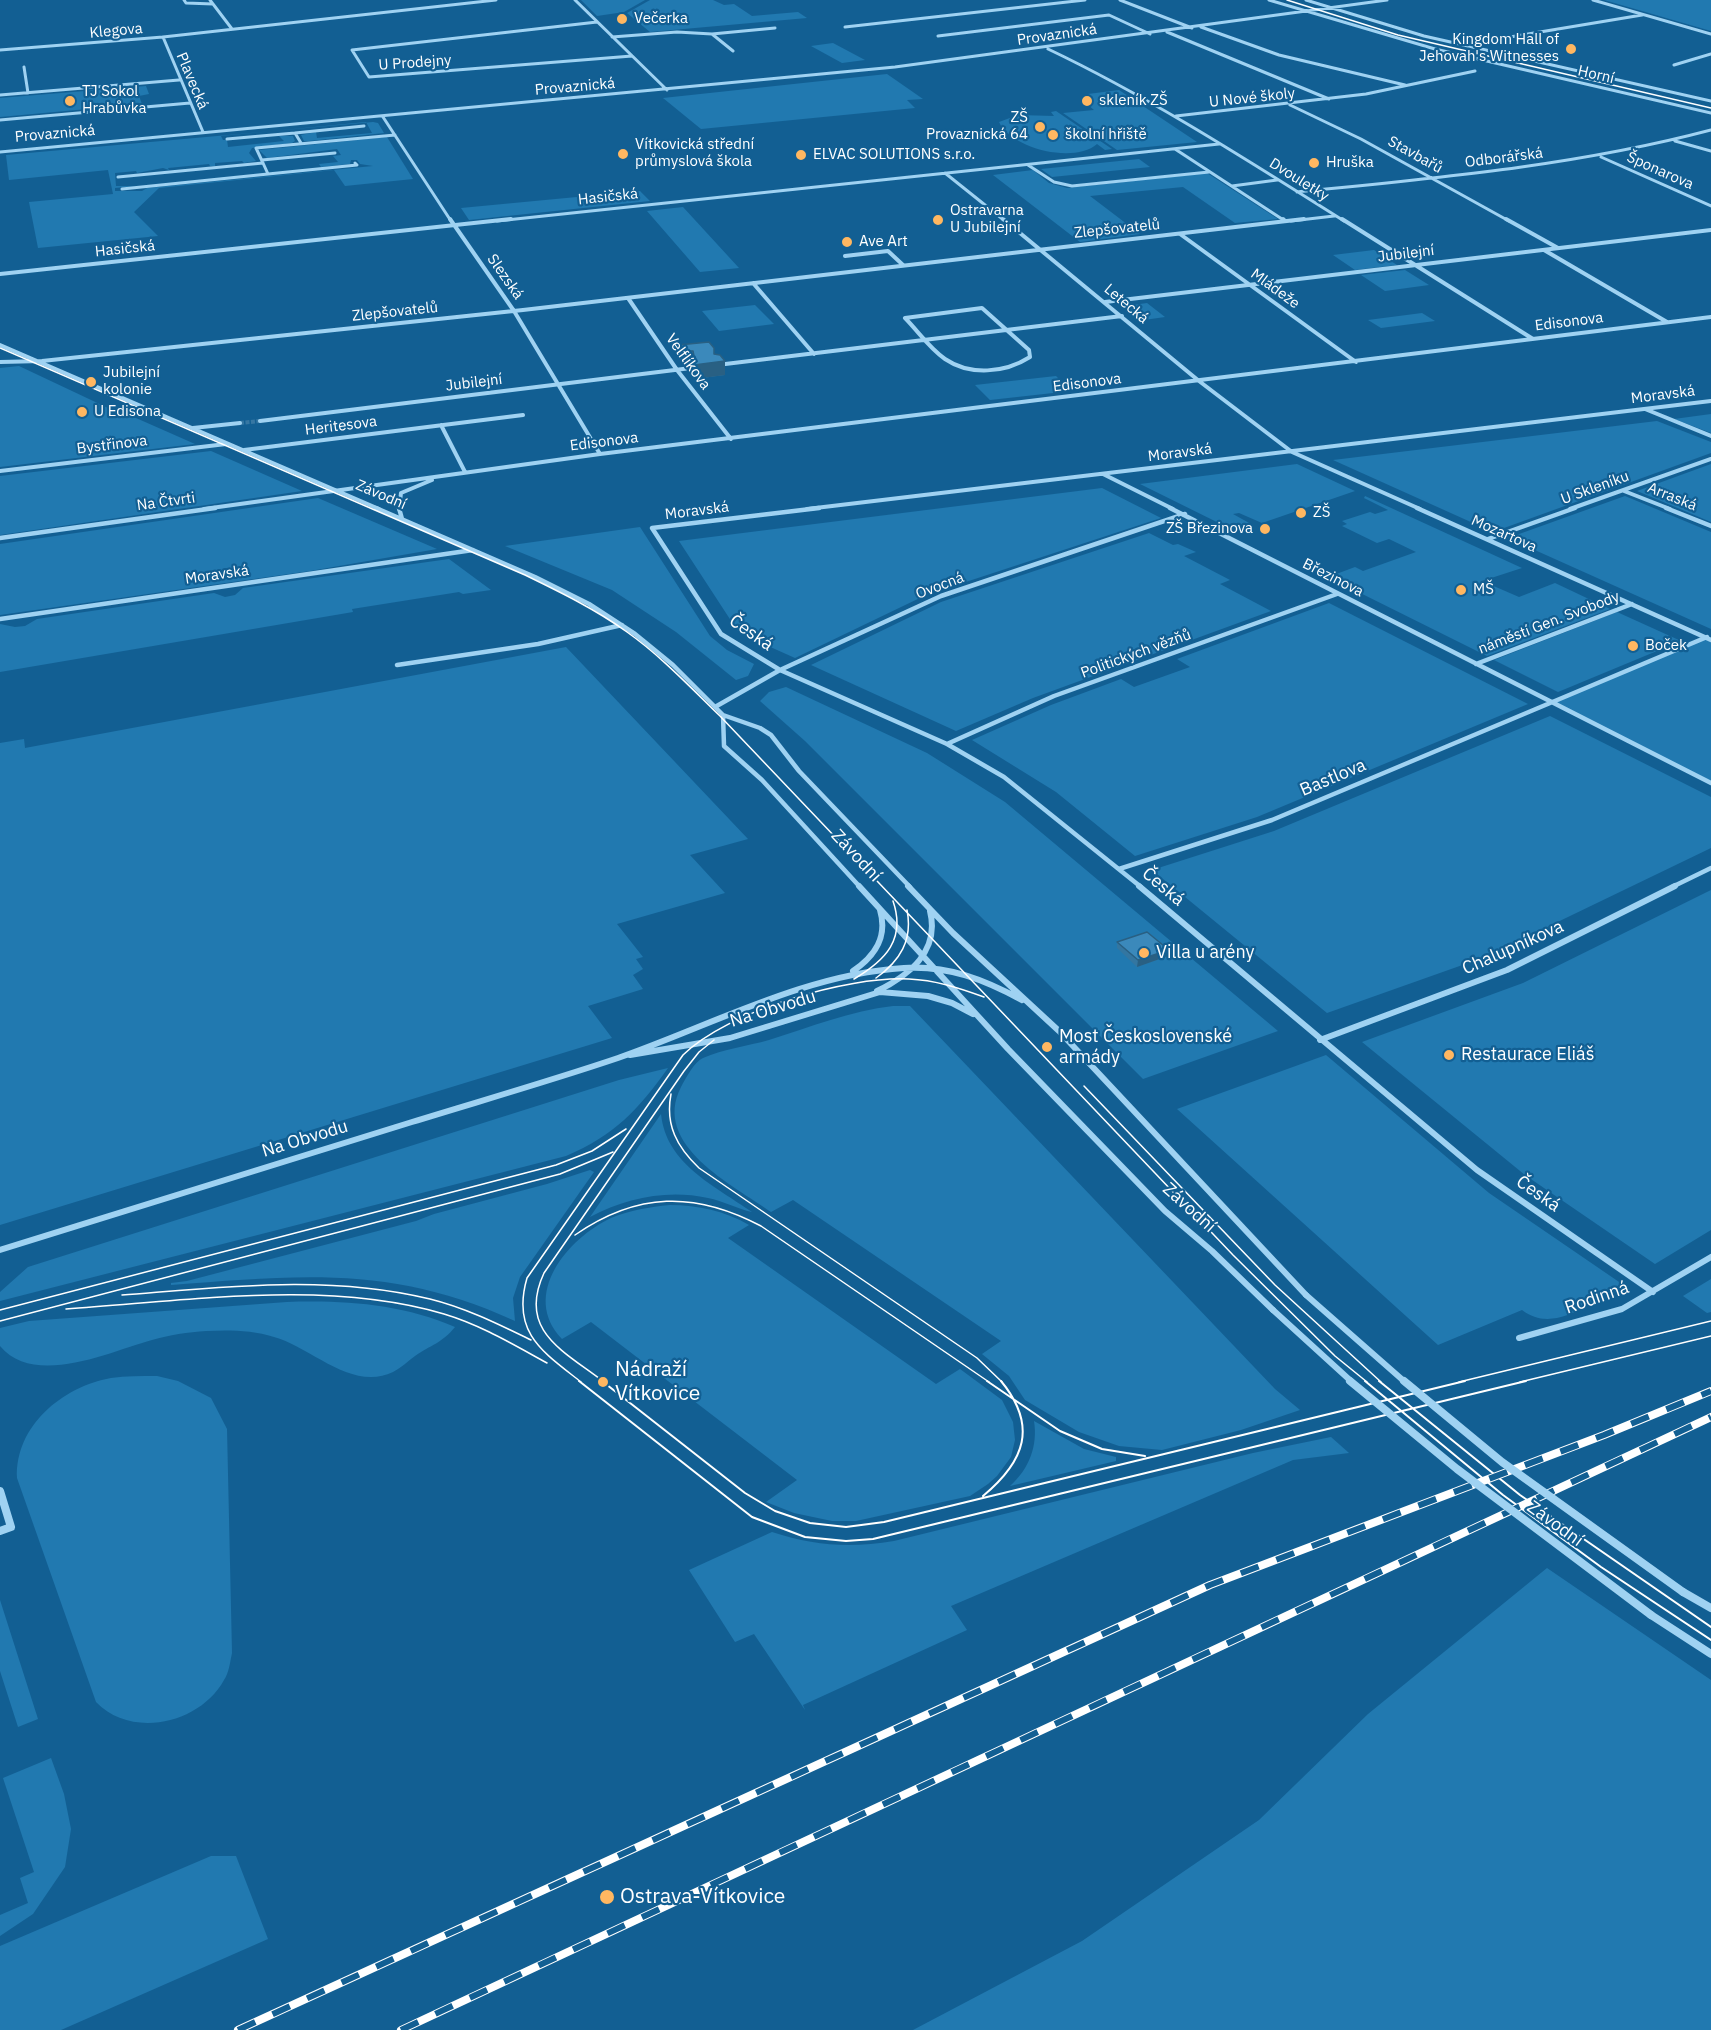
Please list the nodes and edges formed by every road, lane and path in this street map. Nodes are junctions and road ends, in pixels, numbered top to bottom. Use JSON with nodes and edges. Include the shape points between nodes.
{"nodes":[{"id":1,"x":184,"y":0,"type":"edge"},
{"id":2,"x":210,"y":0,"type":"edge"},
{"id":3,"x":496,"y":0,"type":"edge"},
{"id":4,"x":575,"y":0,"type":"edge"},
{"id":5,"x":1085,"y":0,"type":"edge"},
{"id":6,"x":1120,"y":0,"type":"edge"},
{"id":7,"x":1269,"y":0,"type":"edge"},
{"id":8,"x":1306,"y":0,"type":"edge"},
{"id":9,"x":1387,"y":0,"type":"edge"},
{"id":10,"x":1593,"y":0,"type":"edge"},
{"id":11,"x":213,"y":4,"type":"junction"},
{"id":12,"x":1329,"y":9,"type":"junction"},
{"id":13,"x":1304,"y":12,"type":"junction"},
{"id":14,"x":1642,"y":15,"type":"junction"},
{"id":15,"x":597,"y":22,"type":"junction"},
{"id":16,"x":845,"y":27,"type":"dead end"},
{"id":17,"x":1201,"y":27,"type":"junction"},
{"id":18,"x":776,"y":28,"type":"dead end"},
{"id":19,"x":1193,"y":28,"type":"junction"},
{"id":20,"x":232,"y":29,"type":"junction"},
{"id":21,"x":1166,"y":32,"type":"junction"},
{"id":22,"x":712,"y":34,"type":"junction"},
{"id":23,"x":1150,"y":34,"type":"junction"},
{"id":24,"x":1711,"y":34,"type":"edge"},
{"id":25,"x":938,"y":36,"type":"dead end"},
{"id":26,"x":163,"y":37,"type":"junction"},
{"id":27,"x":612,"y":37,"type":"junction"},
{"id":28,"x":1504,"y":38,"type":"dead end"},
{"id":29,"x":1047,"y":48,"type":"junction"},
{"id":30,"x":0,"y":50,"type":"edge"},
{"id":31,"x":734,"y":51,"type":"dead end"},
{"id":32,"x":1711,"y":54,"type":"edge"},
{"id":33,"x":632,"y":56,"type":"junction"},
{"id":34,"x":1244,"y":63,"type":"joint"},
{"id":35,"x":1674,"y":64,"type":"dead end"},
{"id":36,"x":24,"y":67,"type":"dead end"},
{"id":37,"x":1475,"y":71,"type":"dead end"},
{"id":38,"x":179,"y":80,"type":"junction"},
{"id":39,"x":1408,"y":86,"type":"junction"},
{"id":40,"x":667,"y":90,"type":"junction"},
{"id":41,"x":28,"y":93,"type":"junction"},
{"id":42,"x":0,"y":95,"type":"edge"},
{"id":43,"x":1330,"y":99,"type":"junction"},
{"id":44,"x":1711,"y":101,"type":"edge"},
{"id":45,"x":190,"y":103,"type":"junction"},
{"id":46,"x":1290,"y":105,"type":"junction"},
{"id":47,"x":1711,"y":113,"type":"edge"},
{"id":48,"x":1176,"y":116,"type":"junction"},
{"id":49,"x":383,"y":117,"type":"junction"},
{"id":50,"x":0,"y":120,"type":"edge"},
{"id":51,"x":364,"y":126,"type":"dead end"},
{"id":52,"x":1711,"y":130,"type":"edge"},
{"id":53,"x":203,"y":132,"type":"junction"},
{"id":54,"x":295,"y":133,"type":"junction"},
{"id":55,"x":395,"y":135,"type":"junction"},
{"id":56,"x":227,"y":139,"type":"dead end"},
{"id":57,"x":1674,"y":140,"type":"junction"},
{"id":58,"x":301,"y":143,"type":"junction"},
{"id":59,"x":1219,"y":144,"type":"junction"},
{"id":60,"x":1175,"y":149,"type":"junction"},
{"id":61,"x":1711,"y":151,"type":"edge"},
{"id":62,"x":0,"y":152,"type":"edge"},
{"id":63,"x":335,"y":153,"type":"dead end"},
{"id":64,"x":1600,"y":157,"type":"junction"},
{"id":65,"x":262,"y":162,"type":"junction"},
{"id":66,"x":355,"y":163,"type":"dead end"},
{"id":67,"x":1028,"y":165,"type":"junction"},
{"id":68,"x":1209,"y":172,"type":"junction"},
{"id":69,"x":945,"y":173,"type":"junction"},
{"id":70,"x":268,"y":174,"type":"junction"},
{"id":71,"x":118,"y":177,"type":"dead end"},
{"id":72,"x":1431,"y":178,"type":"junction"},
{"id":73,"x":1277,"y":180,"type":"junction"},
{"id":74,"x":1231,"y":186,"type":"junction"},
{"id":75,"x":122,"y":189,"type":"dead end"},
{"id":76,"x":1296,"y":193,"type":"junction"},
{"id":77,"x":1711,"y":206,"type":"edge"},
{"id":78,"x":1334,"y":216,"type":"junction"},
{"id":79,"x":1286,"y":222,"type":"junction"},
{"id":80,"x":454,"y":226,"type":"junction"},
{"id":81,"x":1711,"y":230,"type":"edge"},
{"id":82,"x":1180,"y":234,"type":"junction"},
{"id":83,"x":1558,"y":248,"type":"junction"},
{"id":84,"x":1042,"y":249,"type":"junction"},
{"id":85,"x":1543,"y":250,"type":"junction"},
{"id":86,"x":845,"y":256,"type":"dead end"},
{"id":87,"x":1414,"y":265,"type":"junction"},
{"id":88,"x":903,"y":266,"type":"junction"},
{"id":89,"x":0,"y":274,"type":"edge"},
{"id":90,"x":753,"y":283,"type":"junction"},
{"id":91,"x":1248,"y":285,"type":"junction"},
{"id":92,"x":628,"y":298,"type":"junction"},
{"id":93,"x":1105,"y":302,"type":"junction"},
{"id":94,"x":514,"y":311,"type":"junction"},
{"id":95,"x":1122,"y":316,"type":"junction"},
{"id":96,"x":1711,"y":317,"type":"edge"},
{"id":97,"x":1668,"y":322,"type":"junction"},
{"id":98,"x":1007,"y":330,"type":"junction"},
{"id":99,"x":1533,"y":339,"type":"junction"},
{"id":100,"x":926,"y":340,"type":"junction"},
{"id":101,"x":0,"y":345,"type":"edge"},
{"id":102,"x":814,"y":354,"type":"junction"},
{"id":103,"x":0,"y":362,"type":"edge"},
{"id":104,"x":38,"y":362,"type":"junction"},
{"id":105,"x":1356,"y":362,"type":"junction"},
{"id":106,"x":717,"y":365,"type":"edge"},
{"id":107,"x":691,"y":368,"type":"edge"},
{"id":108,"x":677,"y":370,"type":"junction"},
{"id":109,"x":1199,"y":381,"type":"junction"},
{"id":110,"x":560,"y":385,"type":"junction"},
{"id":111,"x":1711,"y":401,"type":"edge"},
{"id":112,"x":1644,"y":409,"type":"junction"},
{"id":113,"x":523,"y":415,"type":"dead end"},
{"id":114,"x":260,"y":421,"type":"tunnel mouth"},
{"id":115,"x":240,"y":423,"type":"tunnel mouth"},
{"id":116,"x":441,"y":425,"type":"junction"},
{"id":117,"x":192,"y":428,"type":"junction"},
{"id":118,"x":1711,"y":436,"type":"edge"},
{"id":119,"x":731,"y":439,"type":"junction"},
{"id":120,"x":227,"y":444,"type":"junction"},
{"id":121,"x":243,"y":450,"type":"junction"},
{"id":122,"x":1292,"y":452,"type":"junction"},
{"id":123,"x":600,"y":454,"type":"junction"},
{"id":124,"x":1711,"y":459,"type":"edge"},
{"id":125,"x":0,"y":471,"type":"edge"},
{"id":126,"x":465,"y":472,"type":"junction"},
{"id":127,"x":1102,"y":474,"type":"junction"},
{"id":128,"x":334,"y":490,"type":"junction"},
{"id":129,"x":1624,"y":491,"type":"junction"},
{"id":130,"x":1185,"y":514,"type":"junction"},
{"id":131,"x":402,"y":519,"type":"junction"},
{"id":132,"x":1711,"y":526,"type":"edge"},
{"id":133,"x":652,"y":528,"type":"joint"},
{"id":134,"x":0,"y":538,"type":"edge"},
{"id":135,"x":1488,"y":539,"type":"junction"},
{"id":136,"x":474,"y":550,"type":"junction"},
{"id":137,"x":1337,"y":594,"type":"junction"},
{"id":138,"x":1632,"y":603,"type":"junction"},
{"id":139,"x":0,"y":619,"type":"edge"},
{"id":140,"x":622,"y":624,"type":"junction"},
{"id":141,"x":1710,"y":638,"type":"edge"},
{"id":142,"x":1476,"y":664,"type":"junction"},
{"id":143,"x":397,"y":665,"type":"dead end"},
{"id":144,"x":780,"y":670,"type":"junction"},
{"id":145,"x":1554,"y":702,"type":"junction"},
{"id":146,"x":715,"y":707,"type":"junction"},
{"id":147,"x":723,"y":715,"type":"junction"},
{"id":148,"x":947,"y":744,"type":"junction"},
{"id":149,"x":1711,"y":783,"type":"edge"},
{"id":150,"x":1711,"y":868,"type":"edge"},
{"id":151,"x":1119,"y":870,"type":"junction"},
{"id":152,"x":876,"y":902,"type":"junction"},
{"id":153,"x":925,"y":903,"type":"junction"},
{"id":154,"x":924,"y":955,"type":"junction"},
{"id":155,"x":915,"y":967,"type":"junction"},
{"id":156,"x":935,"y":969,"type":"junction"},
{"id":157,"x":845,"y":976,"type":"junction"},
{"id":158,"x":862,"y":997,"type":"junction"},
{"id":159,"x":1035,"y":1008,"type":"junction"},
{"id":160,"x":985,"y":1024,"type":"junction"},
{"id":161,"x":1320,"y":1040,"type":"junction"},
{"id":162,"x":620,"y":1056,"type":"junction"},
{"id":163,"x":0,"y":1250,"type":"edge"},
{"id":164,"x":1711,"y":1257,"type":"edge"},
{"id":165,"x":1653,"y":1292,"type":"junction"},
{"id":166,"x":1519,"y":1338,"type":"dead end"},
{"id":167,"x":0,"y":1491,"type":"edge"},
{"id":168,"x":0,"y":1531,"type":"edge"},
{"id":169,"x":1711,"y":1608,"type":"edge"},
{"id":170,"x":1711,"y":1654,"type":"edge"}],
"edges":[{"from":1,"to":11,"type":"street"},
{"from":2,"to":11,"type":"street"},
{"from":3,"to":20,"type":"street","name":"Klegova"},
{"from":4,"to":15,"type":"street"},
{"from":5,"to":16,"type":"street"},
{"from":6,"to":19,"type":"street"},
{"from":7,"to":13,"type":"street","name":"Horní"},
{"from":8,"to":12,"type":"street","name":"Horní"},
{"from":9,"to":12,"type":"street","name":"Provaznická"},
{"from":10,"to":14,"type":"street"},
{"from":11,"to":20,"type":"street"},
{"from":12,"to":13,"type":"street","name":"Provaznická"},
{"from":12,"to":44,"type":"street","name":"Horní","via":[[1424,36]]},
{"from":13,"to":17,"type":"street","name":"Provaznická"},
{"from":13,"to":47,"type":"street","name":"Horní","via":[[1435,49]]},
{"from":14,"to":24,"type":"street"},
{"from":14,"to":28,"type":"street"},
{"from":15,"to":27,"type":"street"},
{"from":15,"to":33,"type":"street","name":"U Prodejny","via":[[352,50],[369,77]]},
{"from":17,"to":19,"type":"street","name":"Provaznická"},
{"from":17,"to":39,"type":"street","via":[[1280,55]]},
{"from":18,"to":22,"type":"street"},
{"from":19,"to":21,"type":"street","name":"Provaznická"},
{"from":20,"to":26,"type":"street","name":"Klegova"},
{"from":21,"to":23,"type":"street","name":"Provaznická"},
{"from":21,"to":34,"type":"street","name":"Provaznická"},
{"from":22,"to":27,"type":"street","via":[[677,32]]},
{"from":22,"to":31,"type":"street"},
{"from":23,"to":25,"type":"street","name":"Provaznická","via":[[1109,15]]},
{"from":23,"to":29,"type":"street","name":"Provaznická"},
{"from":26,"to":30,"type":"street","name":"Klegova"},
{"from":26,"to":38,"type":"street","name":"Plavecká"},
{"from":27,"to":33,"type":"street"},
{"from":29,"to":40,"type":"street","name":"Provaznická"},
{"from":29,"to":48,"type":"street","name":"Dvouletky"},
{"from":32,"to":35,"type":"street"},
{"from":33,"to":40,"type":"street"},
{"from":34,"to":43,"type":"street","name":"U Nové školy"},
{"from":36,"to":41,"type":"street"},
{"from":37,"to":39,"type":"street","name":"U Nové školy"},
{"from":38,"to":41,"type":"street"},
{"from":38,"to":45,"type":"street","name":"Plavecká"},
{"from":39,"to":43,"type":"street","name":"U Nové školy"},
{"from":40,"to":49,"type":"street","name":"Provaznická"},
{"from":41,"to":42,"type":"street"},
{"from":43,"to":46,"type":"street","name":"U Nové školy"},
{"from":45,"to":50,"type":"street"},
{"from":45,"to":53,"type":"street","name":"Plavecká"},
{"from":46,"to":48,"type":"street","name":"U Nové školy"},
{"from":46,"to":72,"type":"street","name":"Stavbařů"},
{"from":48,"to":59,"type":"street","name":"Dvouletky"},
{"from":49,"to":53,"type":"street","name":"Provaznická"},
{"from":49,"to":55,"type":"street","name":"Slezská"},
{"from":51,"to":54,"type":"street"},
{"from":52,"to":57,"type":"street","name":"Odborářská"},
{"from":53,"to":62,"type":"street","name":"Provaznická"},
{"from":54,"to":56,"type":"street"},
{"from":54,"to":58,"type":"street"},
{"from":55,"to":58,"type":"street"},
{"from":55,"to":80,"type":"street","name":"Slezská"},
{"from":57,"to":61,"type":"street"},
{"from":57,"to":64,"type":"street","name":"Odborářská"},
{"from":58,"to":65,"type":"street","via":[[256,148]]},
{"from":59,"to":60,"type":"street","name":"Hasičská"},
{"from":59,"to":73,"type":"street","name":"Dvouletky"},
{"from":60,"to":67,"type":"street","name":"Hasičská"},
{"from":60,"to":68,"type":"street"},
{"from":63,"to":65,"type":"street"},
{"from":64,"to":72,"type":"street","name":"Odborářská"},
{"from":64,"to":77,"type":"street","name":"Šponarova"},
{"from":65,"to":70,"type":"street"},
{"from":65,"to":71,"type":"street"},
{"from":66,"to":70,"type":"street"},
{"from":67,"to":68,"type":"street","via":[[1054,182],[1072,186]]},
{"from":67,"to":69,"type":"street","name":"Hasičská"},
{"from":68,"to":74,"type":"street"},
{"from":69,"to":80,"type":"street","name":"Hasičská"},
{"from":69,"to":84,"type":"street","name":"Letecká"},
{"from":70,"to":75,"type":"street"},
{"from":72,"to":76,"type":"street","name":"Odborářská"},
{"from":72,"to":83,"type":"street","name":"Stavbařů"},
{"from":73,"to":74,"type":"street"},
{"from":73,"to":76,"type":"street","name":"Dvouletky"},
{"from":74,"to":79,"type":"street"},
{"from":76,"to":78,"type":"street","name":"Dvouletky"},
{"from":78,"to":79,"type":"street","name":"Zlepšovatelů"},
{"from":78,"to":87,"type":"street","name":"Dvouletky"},
{"from":79,"to":82,"type":"street","name":"Zlepšovatelů"},
{"from":80,"to":89,"type":"street","name":"Hasičská"},
{"from":80,"to":94,"type":"street","name":"Slezská"},
{"from":81,"to":83,"type":"street","name":"Jubilejní"},
{"from":82,"to":84,"type":"street","name":"Zlepšovatelů"},
{"from":82,"to":91,"type":"street","name":"Mládeže"},
{"from":83,"to":85,"type":"street","name":"Jubilejní"},
{"from":84,"to":88,"type":"street","name":"Zlepšovatelů"},
{"from":84,"to":93,"type":"street","name":"Letecká"},
{"from":85,"to":87,"type":"street","name":"Jubilejní"},
{"from":85,"to":97,"type":"street"},
{"from":86,"to":88,"type":"street","via":[[888,251]]},
{"from":87,"to":91,"type":"street","name":"Jubilejní"},
{"from":87,"to":99,"type":"street","name":"Dvouletky"},
{"from":88,"to":90,"type":"street","name":"Zlepšovatelů"},
{"from":90,"to":92,"type":"street","name":"Zlepšovatelů"},
{"from":90,"to":102,"type":"street"},
{"from":91,"to":93,"type":"street","name":"Jubilejní"},
{"from":91,"to":105,"type":"street","name":"Mládeže"},
{"from":92,"to":94,"type":"street","name":"Zlepšovatelů"},
{"from":92,"to":108,"type":"street","name":"Velflíkova"},
{"from":93,"to":95,"type":"street","name":"Letecká"},
{"from":94,"to":104,"type":"street","name":"Zlepšovatelů"},
{"from":94,"to":110,"type":"street","name":"Slezská"},
{"from":95,"to":98,"type":"street"},
{"from":95,"to":109,"type":"street","name":"Letecká"},
{"from":96,"to":97,"type":"street","name":"Edisonova"},
{"from":97,"to":99,"type":"street","name":"Edisonova"},
{"from":98,"to":100,"type":"street"},
{"from":98,"to":100,"type":"street","via":[[982,308],[905,318]]},
{"from":98,"to":100,"type":"street","via":[[1029,350],[1030,357],[1023,363],[997,369],[959,366],[945,359]]},
{"from":99,"to":105,"type":"street","name":"Edisonova"},
{"from":100,"to":102,"type":"street"},
{"from":101,"to":104,"type":"street","name":"Závodní"},
{"from":102,"to":106,"type":"street"},
{"from":103,"to":104,"type":"street","name":"Zlepšovatelů"},
{"from":104,"to":117,"type":"street","name":"Závodní"},
{"from":105,"to":109,"type":"street","name":"Edisonova"},
{"from":107,"to":108,"type":"street","name":"Jubilejní"},
{"from":108,"to":110,"type":"street","name":"Jubilejní"},
{"from":108,"to":119,"type":"street","name":"Velflíkova"},
{"from":109,"to":119,"type":"street","name":"Edisonova"},
{"from":109,"to":122,"type":"street","name":"Letecká"},
{"from":110,"to":114,"type":"street","name":"Jubilejní"},
{"from":110,"to":123,"type":"street","name":"Slezská"},
{"from":111,"to":112,"type":"street","name":"Moravská"},
{"from":112,"to":118,"type":"street"},
{"from":112,"to":122,"type":"street","name":"Moravská"},
{"from":113,"to":116,"type":"street","name":"Heritesova"},
{"from":115,"to":117,"type":"street"},
{"from":116,"to":121,"type":"street","name":"Heritesova"},
{"from":116,"to":126,"type":"street"},
{"from":117,"to":120,"type":"street","name":"Závodní"},
{"from":119,"to":123,"type":"street","name":"Edisonova"},
{"from":120,"to":121,"type":"street","name":"Závodní"},
{"from":120,"to":125,"type":"street","name":"Bystřinova"},
{"from":121,"to":128,"type":"street","name":"Závodní"},
{"from":122,"to":127,"type":"street","name":"Moravská"},
{"from":122,"to":135,"type":"street","name":"Mozartova"},
{"from":123,"to":126,"type":"street","name":"Edisonova"},
{"from":124,"to":129,"type":"street","name":"U Skleníku"},
{"from":126,"to":128,"type":"street","name":"Edisonova"},
{"from":126,"to":131,"type":"street","name":"Edisonova","via":[[401,493],[398,505]]},
{"from":127,"to":130,"type":"street","name":"Březinova"},
{"from":127,"to":133,"type":"street","name":"Moravská"},
{"from":128,"to":131,"type":"street","name":"Závodní"},
{"from":128,"to":134,"type":"street","name":"Na Čtvrti"},
{"from":129,"to":132,"type":"street","name":"Arraská"},
{"from":129,"to":135,"type":"street","name":"U Skleníku"},
{"from":130,"to":137,"type":"street","name":"Březinova"},
{"from":130,"to":144,"type":"street","name":"Ovocná","via":[[941,596]]},
{"from":131,"to":136,"type":"street","name":"Závodní"},
{"from":133,"to":144,"type":"street","name":"Česká","via":[[721,634]]},
{"from":135,"to":138,"type":"street","name":"Mozartova"},
{"from":136,"to":139,"type":"street","name":"Moravská"},
{"from":136,"to":140,"type":"street","name":"Závodní","via":[[553,586]]},
{"from":137,"to":142,"type":"street","name":"Březinova"},
{"from":137,"to":148,"type":"street","name":"Politických vězňů","via":[[1054,696]]},
{"from":138,"to":141,"type":"street","name":"Mozartova"},
{"from":138,"to":142,"type":"street","name":"náměstí Gen. Svobody"},
{"from":140,"to":143,"type":"street","via":[[538,644]]},
{"from":140,"to":146,"type":"street","name":"Závodní"},
{"from":141,"to":145,"type":"street","name":"Bastlova"},
{"from":142,"to":145,"type":"street","name":"Březinova"},
{"from":144,"to":146,"type":"street","name":"Ovocná"},
{"from":144,"to":148,"type":"street","name":"Česká"},
{"from":145,"to":149,"type":"street","name":"Březinova"},
{"from":145,"to":151,"type":"street","name":"Bastlova","via":[[1272,820]]},
{"from":146,"to":147,"type":"street","name":"Závodní"},
{"from":147,"to":152,"type":"street","name":"Závodní","via":[[724,746],[762,780]]},
{"from":147,"to":153,"type":"street","name":"Závodní","via":[[771,735],[798,771]]},
{"from":148,"to":151,"type":"street","name":"Česká","via":[[1004,777]]},
{"from":150,"to":161,"type":"street","name":"Chalupníkova","via":[[1508,970]]},
{"from":151,"to":161,"type":"street","name":"Česká"},
{"from":152,"to":154,"type":"street","name":"Závodní"},
{"from":152,"to":157,"type":"street","name":"Na Obvodu","via":[[883,924],[879,944],[867,962]]},
{"from":153,"to":154,"type":"street","name":"Na Obvodu","via":[[934,925]]},
{"from":153,"to":159,"type":"street","name":"Závodní"},
{"from":154,"to":155,"type":"street","name":"Na Obvodu"},
{"from":154,"to":156,"type":"street","name":"Závodní"},
{"from":155,"to":156,"type":"street","name":"Na Obvodu"},
{"from":155,"to":157,"type":"street","name":"Na Obvodu"},
{"from":155,"to":158,"type":"street","name":"Na Obvodu","via":[[900,979]]},
{"from":156,"to":159,"type":"street","name":"Na Obvodu","via":[[991,984]]},
{"from":156,"to":160,"type":"street","name":"Závodní"},
{"from":157,"to":162,"type":"street","name":"Na Obvodu","via":[[711,1018]]},
{"from":158,"to":160,"type":"street","name":"Na Obvodu","via":[[891,991],[933,997],[967,1010]]},
{"from":158,"to":162,"type":"street","name":"Na Obvodu","via":[[730,1038]]},
{"from":159,"to":169,"type":"street","name":"Závodní","bridge":true,"via":[[1306,1295],[1359,1344],[1502,1462]]},
{"from":160,"to":170,"type":"street","name":"Závodní","bridge":true,"via":[[1165,1211],[1326,1362],[1475,1485],[1651,1615]]},
{"from":161,"to":165,"type":"street","name":"Česká","via":[[1477,1170]]},
{"from":162,"to":163,"type":"street","name":"Na Obvodu"},
{"from":164,"to":165,"type":"street","name":"Rodinná"},
{"from":165,"to":166,"type":"street","name":"Rodinná","via":[[1622,1310]]},
{"from":167,"to":168,"type":"street","via":[[11,1527]]}]}
